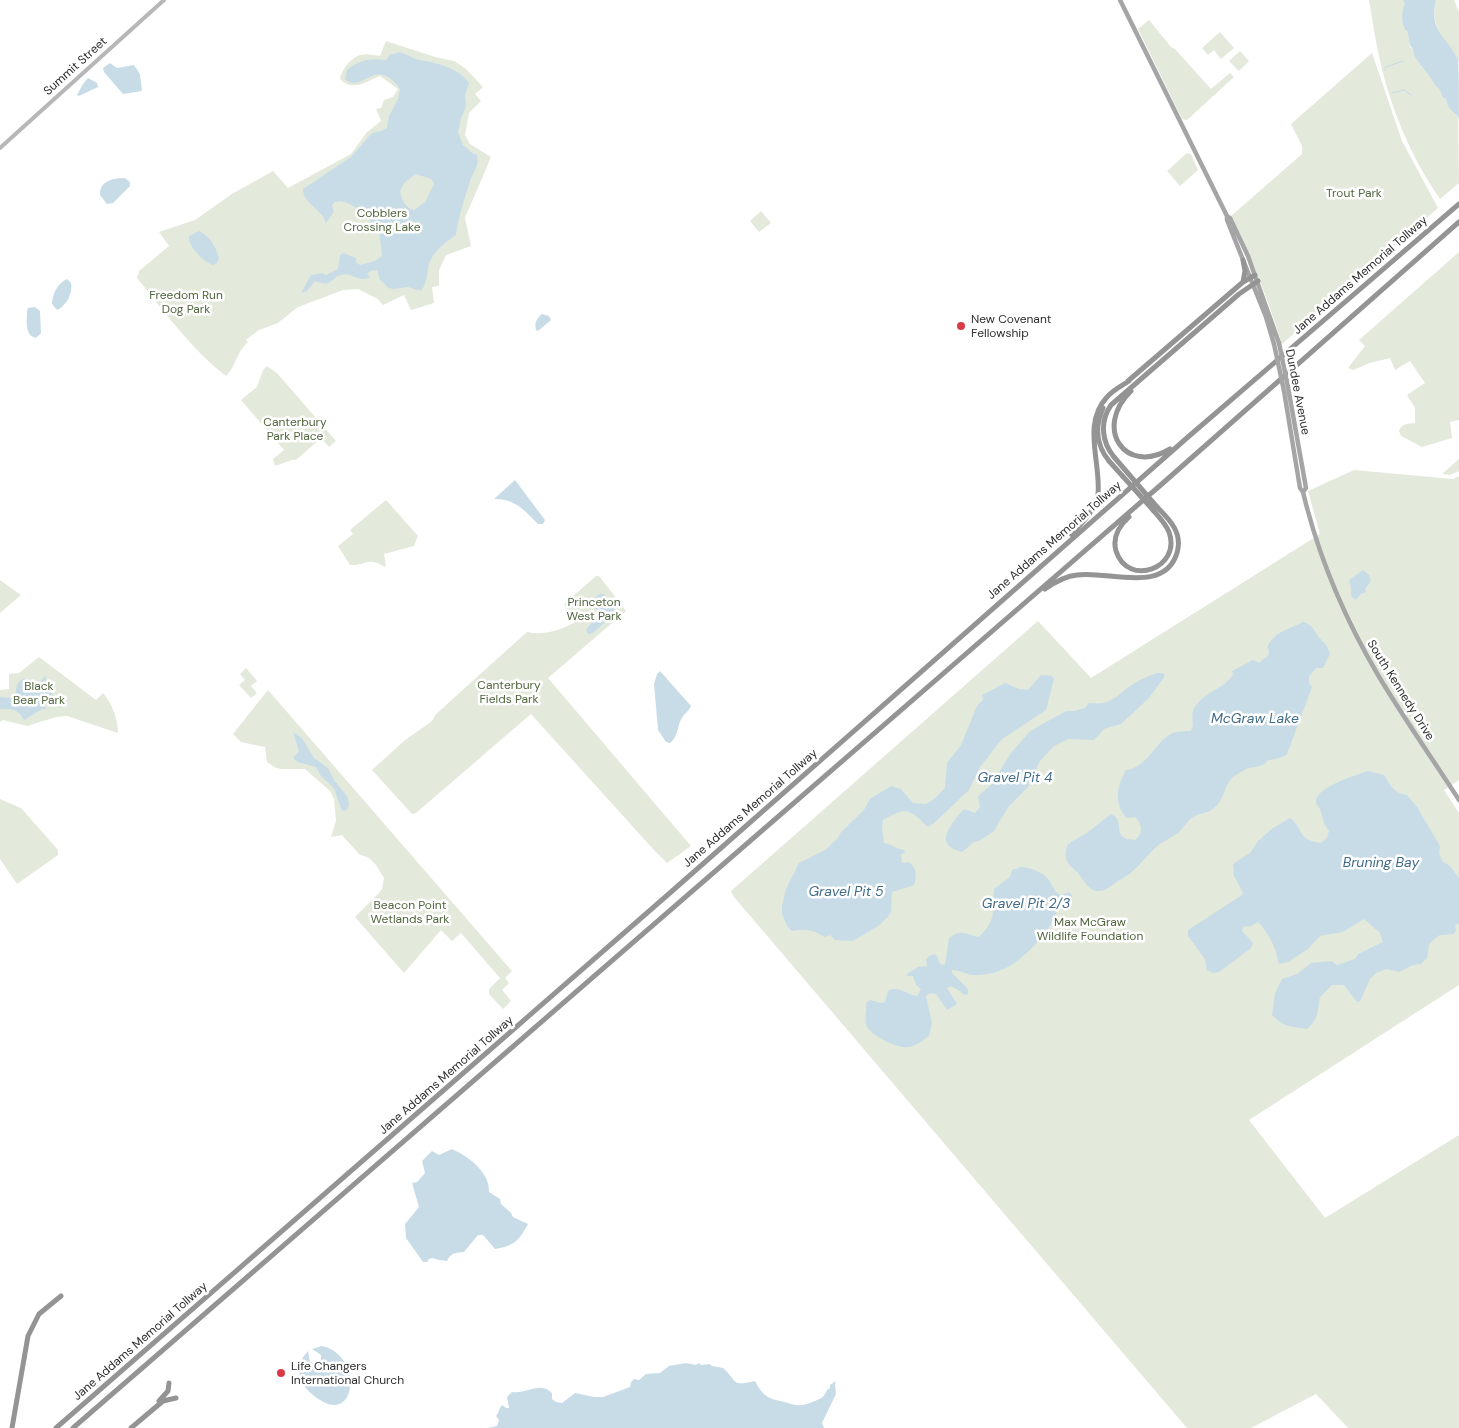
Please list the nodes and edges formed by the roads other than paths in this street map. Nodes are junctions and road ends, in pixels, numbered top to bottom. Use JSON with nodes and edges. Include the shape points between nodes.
{"nodes":[{"id":1,"x":164,"y":0,"type":"edge"},
{"id":2,"x":1120,"y":0,"type":"edge"},
{"id":3,"x":0,"y":148,"type":"edge"},
{"id":4,"x":1459,"y":204,"type":"edge"},
{"id":5,"x":1227,"y":216,"type":"junction"},
{"id":6,"x":1459,"y":222,"type":"edge"},
{"id":7,"x":1243,"y":260,"type":"junction"},
{"id":8,"x":1253,"y":276,"type":"junction"},
{"id":9,"x":1243,"y":282,"type":"junction"},
{"id":10,"x":1256,"y":282,"type":"junction"},
{"id":11,"x":1165,"y":357,"type":"junction"},
{"id":12,"x":1129,"y":381,"type":"junction"},
{"id":13,"x":1188,"y":436,"type":"junction"},
{"id":14,"x":1112,"y":459,"type":"junction"},
{"id":15,"x":1163,"y":483,"type":"junction"},
{"id":16,"x":1155,"y":508,"type":"junction"},
{"id":17,"x":1313,"y":530,"type":"joint"},
{"id":18,"x":1026,"y":601,"type":"junction"},
{"id":19,"x":996,"y":604,"type":"junction"},
{"id":20,"x":1459,"y":800,"type":"edge"},
{"id":21,"x":61,"y":1296,"type":"dead end"},
{"id":22,"x":169,"y":1383,"type":"dead end"},
{"id":23,"x":176,"y":1398,"type":"dead end"},
{"id":24,"x":148,"y":1415,"type":"junction"},
{"id":25,"x":12,"y":1428,"type":"edge"},
{"id":26,"x":56,"y":1428,"type":"edge"},
{"id":27,"x":73,"y":1428,"type":"edge"},
{"id":28,"x":130,"y":1428,"type":"edge"}],
"edges":[{"from":1,"to":3,"type":"main road","name":"Summit Street"},
{"from":2,"to":5,"type":"main road","name":"Dundee Avenue"},
{"from":4,"to":13,"type":"highway","name":"Jane Addams Memorial Tollway"},
{"from":5,"to":7,"type":"main road","name":"Dundee Avenue"},
{"from":5,"to":8,"type":"main road","name":"Dundee Avenue"},
{"from":6,"to":15,"type":"highway","name":"Jane Addams Memorial Tollway"},
{"from":7,"to":8,"type":"main road","name":"Dundee Avenue"},
{"from":7,"to":9,"type":"highway","via":[[1246,271]]},
{"from":8,"to":9,"type":"highway"},
{"from":8,"to":10,"type":"main road","name":"Dundee Avenue"},
{"from":9,"to":12,"type":"highway"},
{"from":10,"to":11,"type":"highway"},
{"from":10,"to":17,"type":"main road","name":"Dundee Avenue","bridge":true,"via":[[1276,343],[1300,488]]},
{"from":11,"to":13,"type":"highway","via":[[1120,403],[1114,419],[1114,432],[1125,450],[1146,458],[1162,454]]},
{"from":11,"to":14,"type":"highway","via":[[1115,400],[1107,411],[1104,435]]},
{"from":12,"to":14,"type":"highway","via":[[1109,399],[1100,417],[1099,442]]},
{"from":12,"to":19,"type":"highway","via":[[1108,397],[1096,416],[1094,430],[1099,490],[1094,508]]},
{"from":13,"to":19,"type":"highway","name":"Jane Addams Memorial Tollway"},
{"from":14,"to":16,"type":"highway","bridge":true},
{"from":15,"to":16,"type":"highway","via":[[1117,532],[1115,545],[1118,556],[1135,570],[1156,568],[1170,550],[1169,530]]},
{"from":15,"to":18,"type":"highway","name":"Jane Addams Memorial Tollway"},
{"from":16,"to":18,"type":"highway","via":[[1174,526],[1178,542],[1175,557],[1163,572],[1141,578],[1071,576]]},
{"from":17,"to":20,"type":"main road","name":"South Kennedy Drive","via":[[1339,597],[1370,661]]},
{"from":18,"to":27,"type":"highway","name":"Jane Addams Memorial Tollway"},
{"from":19,"to":26,"type":"highway","name":"Jane Addams Memorial Tollway"},
{"from":21,"to":25,"type":"highway","via":[[39,1314],[28,1336]]},
{"from":22,"to":24,"type":"highway","via":[[168,1391]]},
{"from":23,"to":24,"type":"highway","via":[[163,1401]]},
{"from":24,"to":28,"type":"highway"}]}
